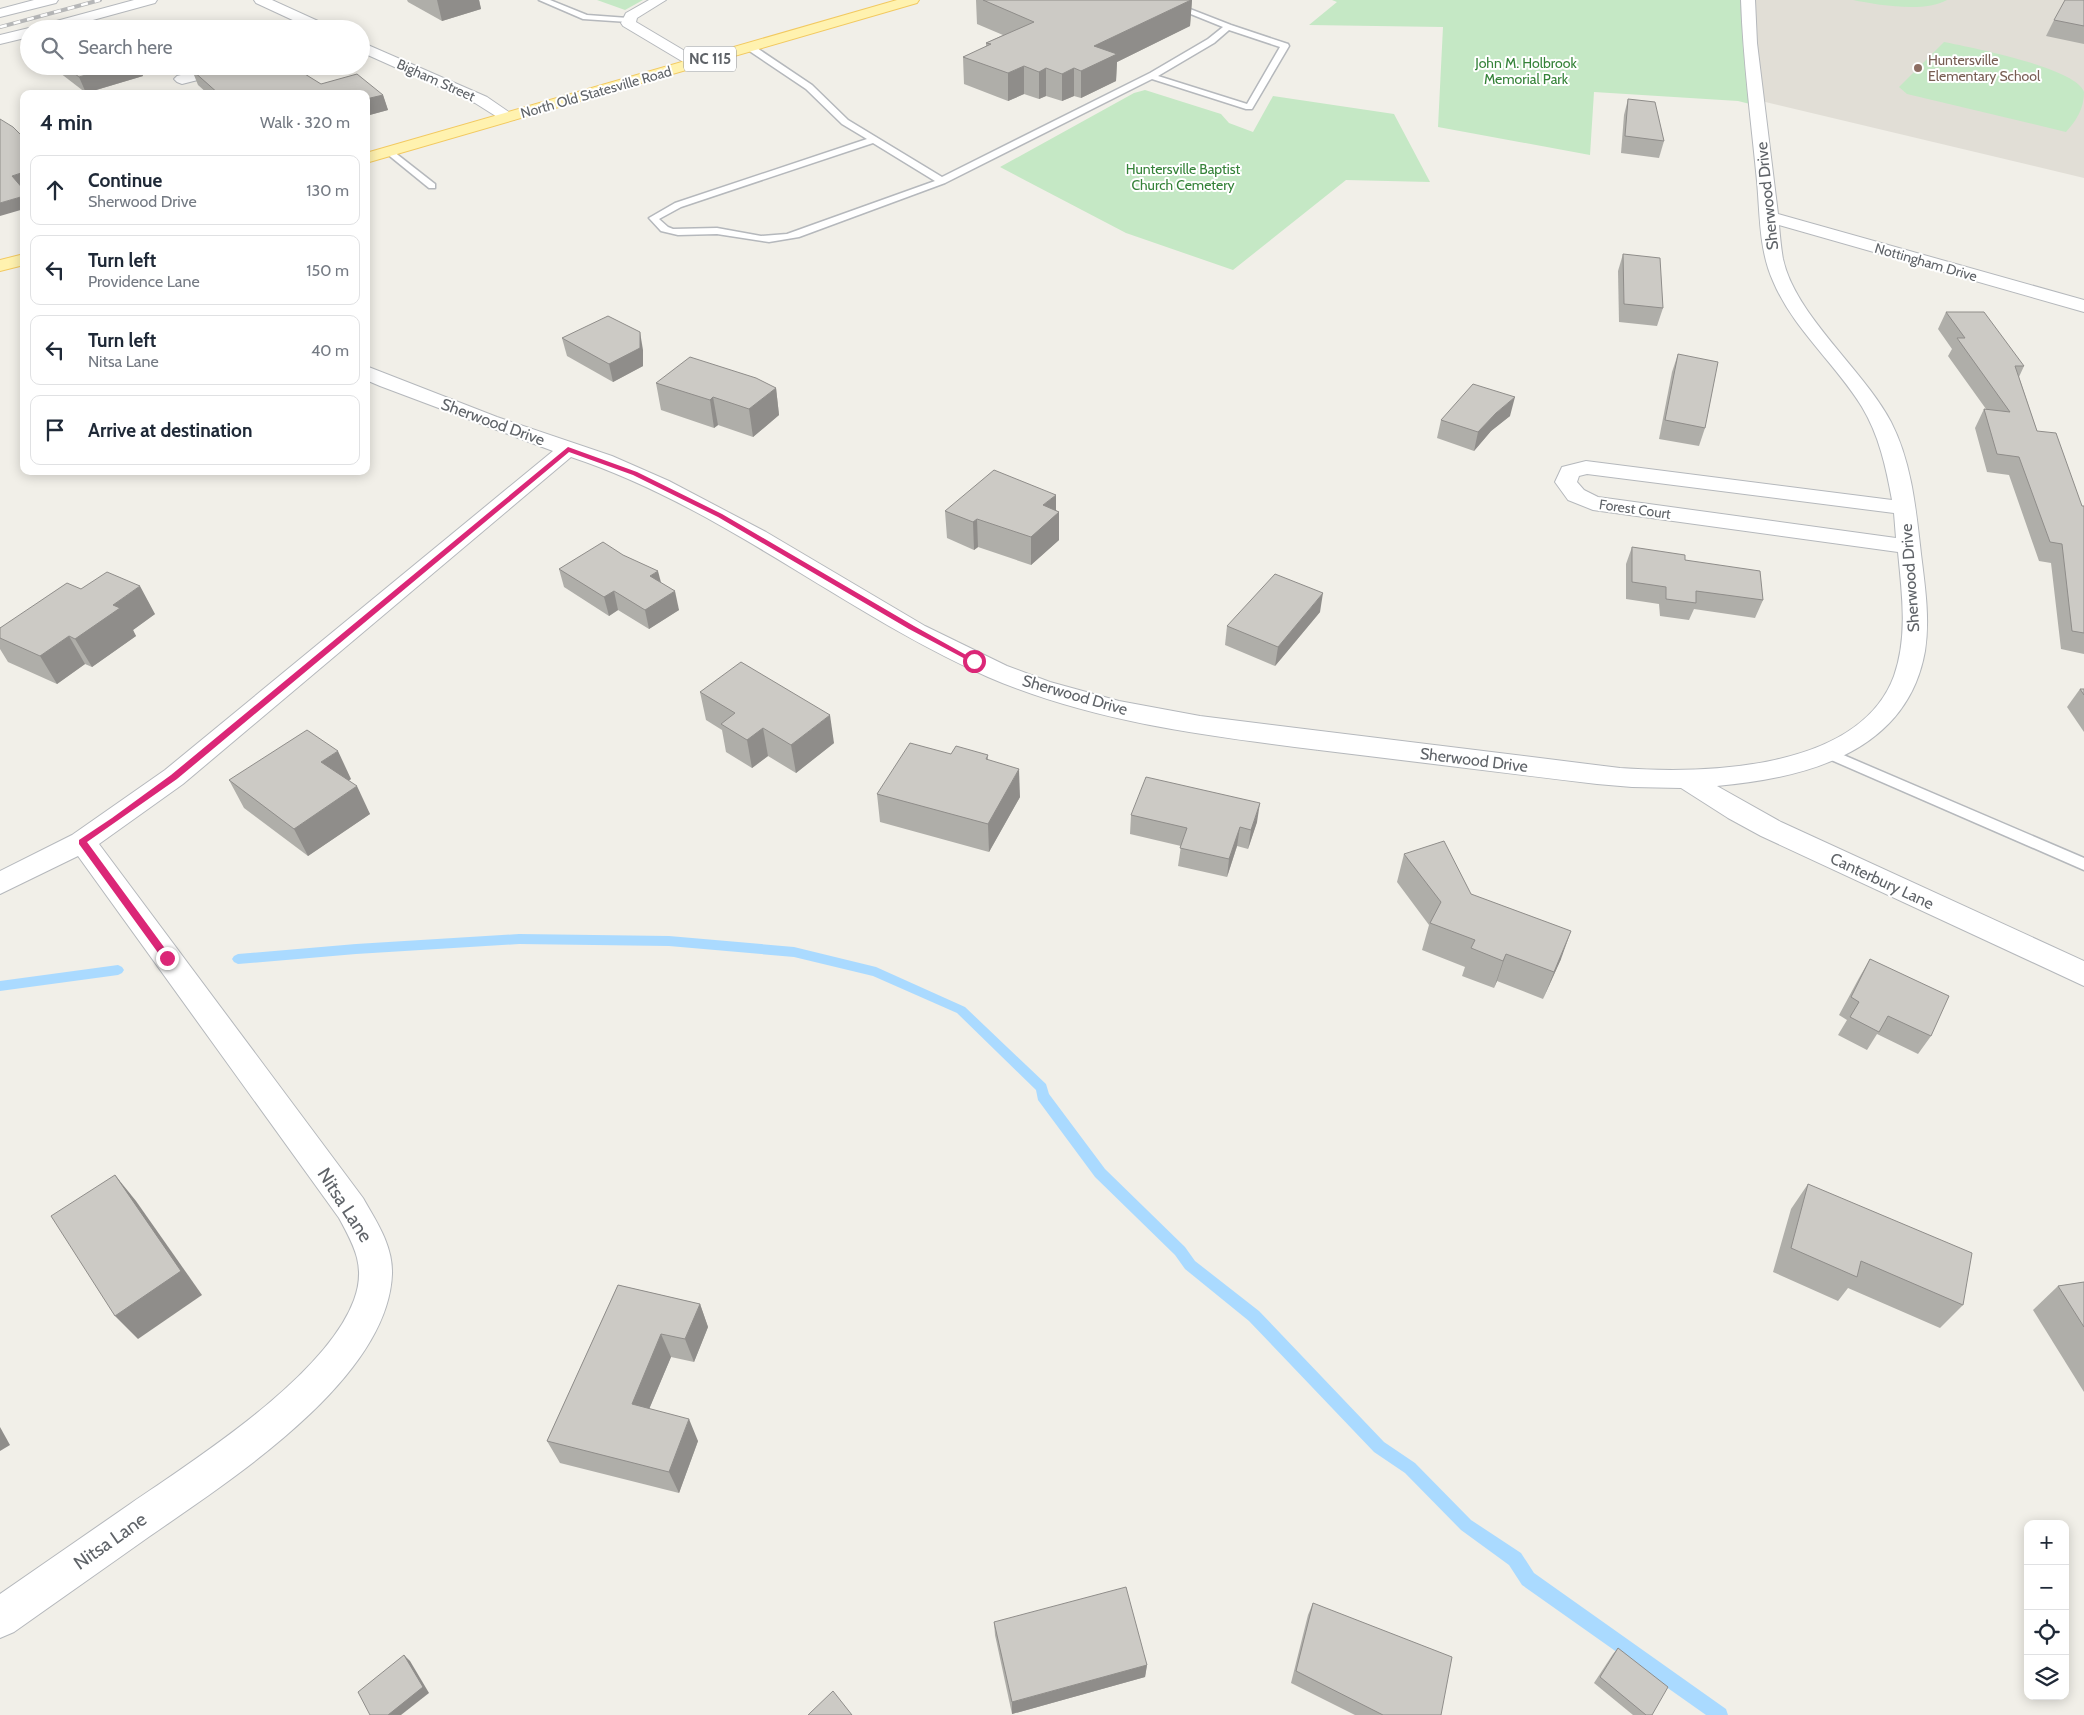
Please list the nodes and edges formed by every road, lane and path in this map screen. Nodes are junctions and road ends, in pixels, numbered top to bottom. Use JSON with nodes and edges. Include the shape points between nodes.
{"nodes":[{"id":1,"x":51,"y":0,"type":"edge"},
{"id":2,"x":150,"y":0,"type":"edge"},
{"id":3,"x":261,"y":0,"type":"edge"},
{"id":4,"x":543,"y":0,"type":"edge"},
{"id":5,"x":659,"y":0,"type":"edge"},
{"id":6,"x":912,"y":0,"type":"edge"},
{"id":7,"x":1160,"y":0,"type":"edge"},
{"id":8,"x":1748,"y":0,"type":"edge"},
{"id":9,"x":0,"y":13,"type":"edge"},
{"id":10,"x":76,"y":20,"type":"edge"},
{"id":11,"x":304,"y":20,"type":"edge"},
{"id":12,"x":628,"y":20,"type":"junction"},
{"id":13,"x":1228,"y":27,"type":"junction"},
{"id":14,"x":20,"y":34,"type":"edge"},
{"id":15,"x":0,"y":40,"type":"edge"},
{"id":16,"x":751,"y":48,"type":"junction"},
{"id":17,"x":370,"y":50,"type":"edge"},
{"id":18,"x":695,"y":64,"type":"junction"},
{"id":19,"x":199,"y":75,"type":"edge"},
{"id":20,"x":1151,"y":76,"type":"junction"},
{"id":21,"x":182,"y":79,"type":"dead end"},
{"id":22,"x":508,"y":117,"type":"junction"},
{"id":23,"x":872,"y":140,"type":"junction"},
{"id":24,"x":389,"y":151,"type":"junction"},
{"id":25,"x":370,"y":157,"type":"edge"},
{"id":26,"x":942,"y":181,"type":"junction"},
{"id":27,"x":432,"y":186,"type":"dead end"},
{"id":28,"x":1769,"y":217,"type":"junction"},
{"id":29,"x":20,"y":261,"type":"edge"},
{"id":30,"x":0,"y":266,"type":"edge"},
{"id":31,"x":2084,"y":306,"type":"edge"},
{"id":32,"x":370,"y":374,"type":"edge"},
{"id":33,"x":568,"y":449,"type":"junction"},
{"id":34,"x":1904,"y":508,"type":"junction"},
{"id":35,"x":1909,"y":548,"type":"junction"},
{"id":36,"x":1827,"y":753,"type":"junction"},
{"id":37,"x":1686,"y":779,"type":"junction"},
{"id":38,"x":82,"y":842,"type":"junction"},
{"id":39,"x":2084,"y":864,"type":"edge"},
{"id":40,"x":0,"y":883,"type":"edge"},
{"id":41,"x":2084,"y":974,"type":"edge"},
{"id":42,"x":0,"y":1618,"type":"edge"}],
"edges":[{"from":1,"to":9,"type":"street"},
{"from":2,"to":10,"type":"street"},
{"from":3,"to":11,"type":"street"},
{"from":4,"to":12,"type":"lane","via":[[586,17]]},
{"from":5,"to":12,"type":"street"},
{"from":6,"to":16,"type":"main road","name":"North Old Statesville Road","number":"NC 115"},
{"from":7,"to":13,"type":"lane"},
{"from":8,"to":28,"type":"street","name":"Sherwood Drive"},
{"from":12,"to":18,"type":"street","via":[[638,30]]},
{"from":13,"to":20,"type":"lane","via":[[1211,41]]},
{"from":13,"to":20,"type":"lane","via":[[1285,46],[1249,108]]},
{"from":14,"to":15,"type":"street"},
{"from":16,"to":18,"type":"main road","name":"North Old Statesville Road","number":"NC 115"},
{"from":16,"to":23,"type":"lane","via":[[795,75],[845,122]]},
{"from":17,"to":22,"type":"street","name":"Bigham Street","via":[[481,100]]},
{"from":18,"to":22,"type":"main road","name":"North Old Statesville Road","number":"NC 115"},
{"from":19,"to":21,"type":"street"},
{"from":20,"to":26,"type":"lane"},
{"from":22,"to":24,"type":"main road","name":"North Old Statesville Road","number":"NC 115"},
{"from":23,"to":26,"type":"lane"},
{"from":23,"to":26,"type":"lane","via":[[678,205],[654,218],[658,226],[669,231],[726,231],[769,239],[792,236]]},
{"from":24,"to":25,"type":"main road","name":"North Old Statesville Road","number":"NC 115"},
{"from":24,"to":27,"type":"lane"},
{"from":28,"to":31,"type":"street","name":"Nottingham Drive"},
{"from":28,"to":34,"type":"street","name":"Sherwood Drive","via":[[1774,260],[1781,282],[1793,305],[1870,404],[1883,427]]},
{"from":29,"to":30,"type":"main road"},
{"from":32,"to":33,"type":"street","name":"Sherwood Drive"},
{"from":33,"to":37,"type":"street","name":"Sherwood Drive","via":[[635,474],[720,516],[911,628],[974,661],[1037,687],[1083,701],[1142,715],[1239,730],[1454,758],[1632,778]]},
{"from":33,"to":38,"type":"street","via":[[174,777]]},
{"from":34,"to":35,"type":"street","name":"Sherwood Drive"},
{"from":34,"to":35,"type":"street","name":"Forest Court","via":[[1586,467],[1570,472],[1566,482],[1576,495],[1592,503]]},
{"from":35,"to":36,"type":"street","name":"Sherwood Drive","via":[[1914,589],[1914,637],[1910,665],[1898,694],[1883,716],[1855,740]]},
{"from":36,"to":37,"type":"street","name":"Sherwood Drive","via":[[1765,770]]},
{"from":36,"to":39,"type":"lane"},
{"from":37,"to":41,"type":"street","name":"Canterbury Lane","via":[[1770,829]]},
{"from":38,"to":40,"type":"street"},
{"from":38,"to":42,"type":"street","name":"Nitsa Lane","via":[[351,1208],[373,1249],[375,1268],[371,1300],[358,1331],[335,1364],[276,1421]]}]}
